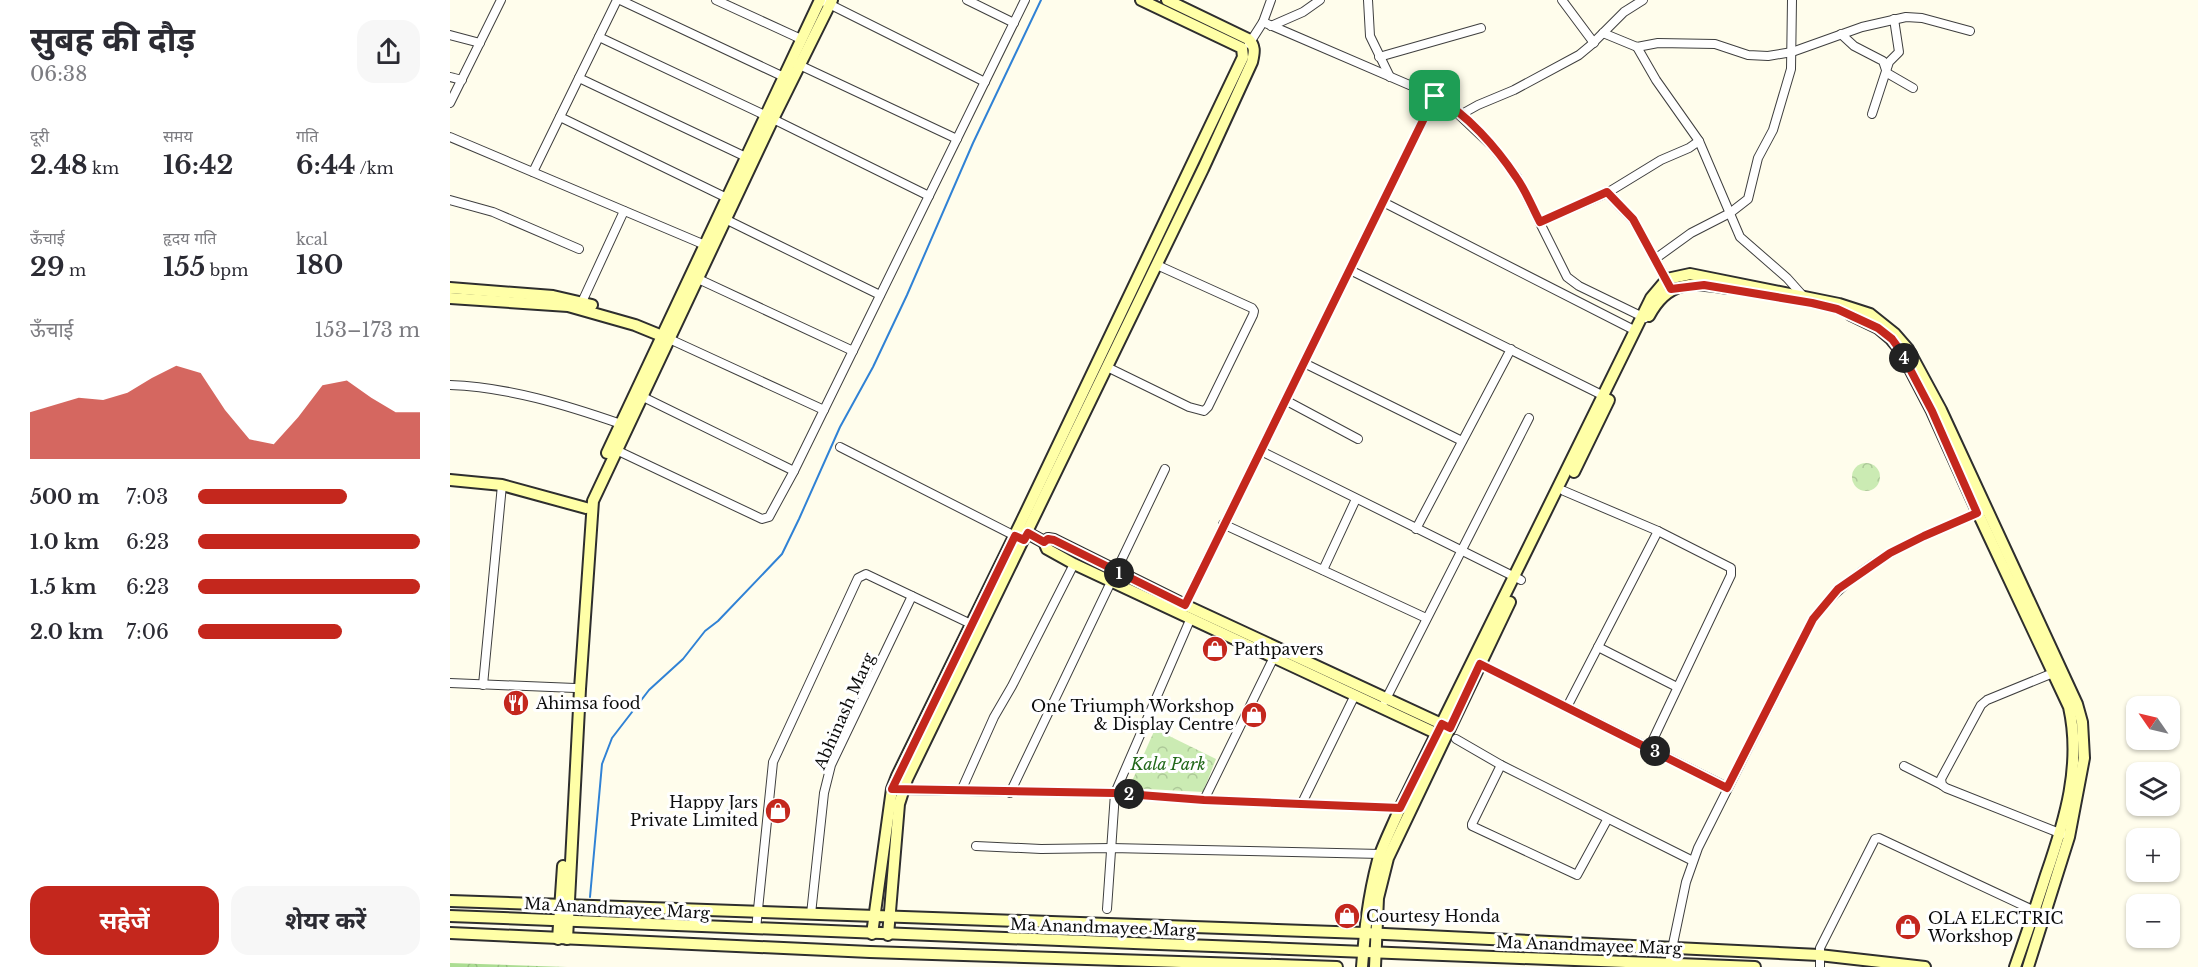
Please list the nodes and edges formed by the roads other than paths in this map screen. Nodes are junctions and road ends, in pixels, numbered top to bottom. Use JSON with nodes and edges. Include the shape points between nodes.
{"nodes":[{"id":1,"x":501,"y":0,"type":"edge"},
{"id":2,"x":618,"y":0,"type":"edge"},
{"id":3,"x":716,"y":0,"type":"edge"},
{"id":4,"x":967,"y":0,"type":"edge"},
{"id":5,"x":1025,"y":0,"type":"edge"},
{"id":6,"x":1141,"y":0,"type":"edge"},
{"id":7,"x":1167,"y":0,"type":"edge"},
{"id":8,"x":1271,"y":0,"type":"edge"},
{"id":9,"x":1320,"y":0,"type":"edge"},
{"id":10,"x":1368,"y":0,"type":"edge"},
{"id":11,"x":1563,"y":0,"type":"edge"},
{"id":12,"x":1643,"y":0,"type":"edge"},
{"id":13,"x":1792,"y":0,"type":"edge"},
{"id":14,"x":826,"y":1,"type":"edge"},
{"id":15,"x":1894,"y":19,"type":"junction"},
{"id":16,"x":1014,"y":23,"type":"junction"},
{"id":17,"x":1267,"y":24,"type":"junction"},
{"id":18,"x":1481,"y":28,"type":"dead end"},
{"id":19,"x":1970,"y":31,"type":"dead end"},
{"id":20,"x":1603,"y":33,"type":"junction"},
{"id":21,"x":1841,"y":34,"type":"junction"},
{"id":22,"x":450,"y":35,"type":"edge"},
{"id":23,"x":598,"y":38,"type":"junction"},
{"id":24,"x":801,"y":39,"type":"junction"},
{"id":25,"x":1251,"y":41,"type":"junction"},
{"id":26,"x":480,"y":43,"type":"junction"},
{"id":27,"x":1594,"y":43,"type":"junction"},
{"id":28,"x":1637,"y":47,"type":"junction"},
{"id":29,"x":1792,"y":52,"type":"junction"},
{"id":30,"x":1244,"y":54,"type":"junction"},
{"id":31,"x":1379,"y":57,"type":"junction"},
{"id":32,"x":795,"y":63,"type":"junction"},
{"id":33,"x":1885,"y":70,"type":"junction"},
{"id":34,"x":450,"y":77,"type":"edge"},
{"id":35,"x":784,"y":77,"type":"junction"},
{"id":36,"x":1389,"y":77,"type":"junction"},
{"id":37,"x":579,"y":78,"type":"junction"},
{"id":38,"x":462,"y":80,"type":"junction"},
{"id":39,"x":985,"y":82,"type":"junction"},
{"id":40,"x":1913,"y":88,"type":"dead end"},
{"id":41,"x":1435,"y":96,"type":"junction"},
{"id":42,"x":450,"y":103,"type":"edge"},
{"id":43,"x":1872,"y":114,"type":"dead end"},
{"id":44,"x":1460,"y":116,"type":"junction"},
{"id":45,"x":560,"y":117,"type":"junction"},
{"id":46,"x":770,"y":117,"type":"junction"},
{"id":47,"x":450,"y":137,"type":"edge"},
{"id":48,"x":957,"y":139,"type":"junction"},
{"id":49,"x":1699,"y":141,"type":"junction"},
{"id":50,"x":746,"y":157,"type":"junction"},
{"id":51,"x":533,"y":172,"type":"junction"},
{"id":52,"x":1607,"y":192,"type":"junction"},
{"id":53,"x":929,"y":196,"type":"junction"},
{"id":54,"x":727,"y":198,"type":"junction"},
{"id":55,"x":450,"y":200,"type":"edge"},
{"id":56,"x":1383,"y":202,"type":"junction"},
{"id":57,"x":624,"y":211,"type":"junction"},
{"id":58,"x":1730,"y":213,"type":"junction"},
{"id":59,"x":722,"y":218,"type":"junction"},
{"id":60,"x":1540,"y":222,"type":"junction"},
{"id":61,"x":705,"y":245,"type":"junction"},
{"id":62,"x":579,"y":249,"type":"dead end"},
{"id":63,"x":1655,"y":259,"type":"junction"},
{"id":64,"x":1157,"y":265,"type":"junction"},
{"id":65,"x":1350,"y":270,"type":"junction"},
{"id":66,"x":695,"y":277,"type":"junction"},
{"id":67,"x":1669,"y":284,"type":"junction"},
{"id":68,"x":450,"y":288,"type":"edge"},
{"id":69,"x":880,"y":295,"type":"junction"},
{"id":70,"x":1804,"y":297,"type":"junction"},
{"id":71,"x":450,"y":298,"type":"edge"},
{"id":72,"x":582,"y":302,"type":"junction"},
{"id":73,"x":1864,"y":316,"type":"junction"},
{"id":74,"x":1644,"y":317,"type":"junction"},
{"id":75,"x":635,"y":324,"type":"junction"},
{"id":76,"x":1634,"y":330,"type":"junction"},
{"id":77,"x":666,"y":338,"type":"junction"},
{"id":78,"x":1511,"y":349,"type":"junction"},
{"id":79,"x":853,"y":351,"type":"junction"},
{"id":80,"x":1304,"y":363,"type":"junction"},
{"id":81,"x":1107,"y":367,"type":"junction"},
{"id":82,"x":450,"y":385,"type":"edge"},
{"id":83,"x":639,"y":395,"type":"junction"},
{"id":84,"x":1606,"y":398,"type":"junction"},
{"id":85,"x":1285,"y":400,"type":"junction"},
{"id":86,"x":824,"y":410,"type":"junction"},
{"id":87,"x":1529,"y":418,"type":"dead end"},
{"id":88,"x":621,"y":424,"type":"junction"},
{"id":89,"x":1358,"y":439,"type":"dead end"},
{"id":90,"x":1462,"y":441,"type":"junction"},
{"id":91,"x":840,"y":447,"type":"dead end"},
{"id":92,"x":613,"y":449,"type":"junction"},
{"id":93,"x":1261,"y":451,"type":"junction"},
{"id":94,"x":1165,"y":469,"type":"dead end"},
{"id":95,"x":795,"y":471,"type":"junction"},
{"id":96,"x":450,"y":480,"type":"edge"},
{"id":97,"x":502,"y":485,"type":"junction"},
{"id":98,"x":1564,"y":491,"type":"junction"},
{"id":99,"x":1356,"y":499,"type":"junction"},
{"id":100,"x":586,"y":507,"type":"junction"},
{"id":101,"x":1982,"y":511,"type":"junction"},
{"id":102,"x":1223,"y":524,"type":"junction"},
{"id":103,"x":1416,"y":529,"type":"junction"},
{"id":104,"x":1658,"y":531,"type":"junction"},
{"id":105,"x":1021,"y":534,"type":"junction"},
{"id":106,"x":1044,"y":542,"type":"junction"},
{"id":107,"x":1460,"y":552,"type":"junction"},
{"id":108,"x":1074,"y":564,"type":"junction"},
{"id":109,"x":1323,"y":570,"type":"junction"},
{"id":110,"x":1114,"y":577,"type":"junction"},
{"id":111,"x":1518,"y":578,"type":"junction"},
{"id":112,"x":912,"y":596,"type":"junction"},
{"id":113,"x":1182,"y":610,"type":"junction"},
{"id":114,"x":1426,"y":618,"type":"junction"},
{"id":115,"x":1191,"y":620,"type":"junction"},
{"id":116,"x":971,"y":624,"type":"junction"},
{"id":117,"x":1598,"y":647,"type":"junction"},
{"id":118,"x":1274,"y":657,"type":"junction"},
{"id":119,"x":1480,"y":664,"type":"junction"},
{"id":120,"x":2053,"y":673,"type":"junction"},
{"id":121,"x":450,"y":683,"type":"edge"},
{"id":122,"x":483,"y":685,"type":"junction"},
{"id":123,"x":1677,"y":687,"type":"junction"},
{"id":124,"x":575,"y":688,"type":"junction"},
{"id":125,"x":1355,"y":695,"type":"junction"},
{"id":126,"x":1384,"y":702,"type":"junction"},
{"id":127,"x":1567,"y":707,"type":"junction"},
{"id":128,"x":1446,"y":732,"type":"junction"},
{"id":129,"x":1648,"y":747,"type":"junction"},
{"id":130,"x":1501,"y":765,"type":"junction"},
{"id":131,"x":1904,"y":766,"type":"dead end"},
{"id":132,"x":1942,"y":785,"type":"junction"},
{"id":133,"x":1727,"y":788,"type":"junction"},
{"id":134,"x":898,"y":790,"type":"junction"},
{"id":135,"x":961,"y":791,"type":"junction"},
{"id":136,"x":1010,"y":793,"type":"junction"},
{"id":137,"x":1114,"y":793,"type":"junction"},
{"id":138,"x":1204,"y":800,"type":"junction"},
{"id":139,"x":1301,"y":805,"type":"junction"},
{"id":140,"x":1400,"y":808,"type":"junction"},
{"id":141,"x":1607,"y":820,"type":"junction"},
{"id":142,"x":2064,"y":835,"type":"junction"},
{"id":143,"x":976,"y":846,"type":"dead end"},
{"id":144,"x":1112,"y":848,"type":"junction"},
{"id":145,"x":1381,"y":854,"type":"junction"},
{"id":146,"x":1693,"y":861,"type":"junction"},
{"id":147,"x":450,"y":901,"type":"edge"},
{"id":148,"x":563,"y":905,"type":"junction"},
{"id":149,"x":1107,"y":909,"type":"dead end"},
{"id":150,"x":758,"y":912,"type":"junction"},
{"id":151,"x":2039,"y":913,"type":"junction"},
{"id":152,"x":812,"y":914,"type":"junction"},
{"id":153,"x":450,"y":916,"type":"edge"},
{"id":154,"x":874,"y":917,"type":"junction"},
{"id":155,"x":888,"y":917,"type":"junction"},
{"id":156,"x":563,"y":921,"type":"junction"},
{"id":157,"x":756,"y":929,"type":"junction"},
{"id":158,"x":450,"y":933,"type":"edge"},
{"id":159,"x":1364,"y":933,"type":"junction"},
{"id":160,"x":1376,"y":933,"type":"junction"},
{"id":161,"x":872,"y":934,"type":"junction"},
{"id":162,"x":888,"y":935,"type":"junction"},
{"id":163,"x":562,"y":939,"type":"junction"},
{"id":164,"x":1671,"y":947,"type":"junction"},
{"id":165,"x":1364,"y":950,"type":"junction"},
{"id":166,"x":1376,"y":951,"type":"junction"},
{"id":167,"x":1820,"y":955,"type":"junction"},
{"id":168,"x":1669,"y":963,"type":"junction"},
{"id":169,"x":1337,"y":967,"type":"edge"},
{"id":170,"x":1362,"y":967,"type":"edge"},
{"id":171,"x":1375,"y":967,"type":"edge"},
{"id":172,"x":1755,"y":967,"type":"edge"},
{"id":173,"x":1820,"y":967,"type":"edge"},
{"id":174,"x":1925,"y":967,"type":"edge"},
{"id":175,"x":2014,"y":967,"type":"edge"},
{"id":176,"x":2028,"y":967,"type":"edge"}],
"edges":[{"from":1,"to":26,"type":"street"},
{"from":2,"to":23,"type":"street"},
{"from":2,"to":35,"type":"street"},
{"from":3,"to":24,"type":"street"},
{"from":4,"to":16,"type":"street"},
{"from":5,"to":16,"type":"street"},
{"from":6,"to":30,"type":"street","via":[[1242,48]]},
{"from":7,"to":25,"type":"street"},
{"from":8,"to":17,"type":"street"},
{"from":9,"to":17,"type":"street","via":[[1303,12]]},
{"from":10,"to":31,"type":"street","via":[[1370,36]]},
{"from":11,"to":27,"type":"street"},
{"from":12,"to":20,"type":"street"},
{"from":13,"to":29,"type":"street"},
{"from":14,"to":24,"type":"street"},
{"from":14,"to":32,"type":"street"},
{"from":14,"to":39,"type":"street"},
{"from":15,"to":19,"type":"street","via":[[1914,17]]},
{"from":15,"to":21,"type":"street"},
{"from":15,"to":33,"type":"street","via":[[1899,52]]},
{"from":16,"to":39,"type":"street"},
{"from":17,"to":25,"type":"street"},
{"from":17,"to":36,"type":"street"},
{"from":18,"to":31,"type":"street"},
{"from":20,"to":27,"type":"street"},
{"from":20,"to":28,"type":"street"},
{"from":21,"to":29,"type":"street"},
{"from":21,"to":33,"type":"street","via":[[1850,44],[1883,61]]},
{"from":22,"to":26,"type":"street"},
{"from":23,"to":37,"type":"street"},
{"from":23,"to":46,"type":"street"},
{"from":24,"to":32,"type":"street"},
{"from":25,"to":30,"type":"street"},
{"from":25,"to":64,"type":"street","via":[[1252,62]]},
{"from":26,"to":38,"type":"street"},
{"from":27,"to":44,"type":"street","via":[[1579,55]]},
{"from":28,"to":29,"type":"street","via":[[1658,43],[1715,44],[1754,56]]},
{"from":28,"to":49,"type":"street"},
{"from":29,"to":58,"type":"street","via":[[1773,130],[1758,158],[1750,194]]},
{"from":30,"to":105,"type":"street"},
{"from":31,"to":36,"type":"street"},
{"from":32,"to":35,"type":"street"},
{"from":32,"to":46,"type":"street"},
{"from":32,"to":48,"type":"street"},
{"from":33,"to":40,"type":"street"},
{"from":33,"to":43,"type":"street"},
{"from":34,"to":38,"type":"street"},
{"from":35,"to":46,"type":"street"},
{"from":36,"to":41,"type":"street"},
{"from":37,"to":45,"type":"street"},
{"from":37,"to":50,"type":"street"},
{"from":38,"to":42,"type":"street"},
{"from":39,"to":48,"type":"street"},
{"from":41,"to":44,"type":"street"},
{"from":41,"to":56,"type":"street"},
{"from":44,"to":60,"type":"street","via":[[1517,177]]},
{"from":45,"to":51,"type":"street"},
{"from":45,"to":54,"type":"street"},
{"from":46,"to":50,"type":"street"},
{"from":46,"to":53,"type":"street"},
{"from":46,"to":59,"type":"street"},
{"from":47,"to":51,"type":"street"},
{"from":48,"to":53,"type":"street"},
{"from":49,"to":52,"type":"street"},
{"from":49,"to":58,"type":"street"},
{"from":50,"to":54,"type":"street"},
{"from":51,"to":57,"type":"street"},
{"from":52,"to":60,"type":"street"},
{"from":52,"to":63,"type":"street","via":[[1633,219]]},
{"from":53,"to":69,"type":"street"},
{"from":54,"to":59,"type":"street"},
{"from":55,"to":62,"type":"street","via":[[493,212]]},
{"from":56,"to":65,"type":"street"},
{"from":56,"to":76,"type":"street"},
{"from":57,"to":61,"type":"street"},
{"from":57,"to":72,"type":"street"},
{"from":58,"to":63,"type":"street","via":[[1691,233]]},
{"from":58,"to":70,"type":"street","via":[[1744,242]]},
{"from":59,"to":61,"type":"street"},
{"from":59,"to":66,"type":"street"},
{"from":59,"to":69,"type":"street"},
{"from":60,"to":74,"type":"street","via":[[1572,282]]},
{"from":61,"to":66,"type":"street"},
{"from":63,"to":67,"type":"street"},
{"from":64,"to":81,"type":"street"},
{"from":64,"to":81,"type":"street","via":[[1254,311],[1208,407],[1204,411],[1189,407]]},
{"from":65,"to":78,"type":"street"},
{"from":65,"to":80,"type":"street"},
{"from":66,"to":77,"type":"street"},
{"from":66,"to":79,"type":"street"},
{"from":67,"to":70,"type":"street","via":[[1690,274]]},
{"from":67,"to":73,"type":"street","via":[[1721,287]]},
{"from":67,"to":74,"type":"street","via":[[1655,292]]},
{"from":68,"to":72,"type":"street"},
{"from":69,"to":79,"type":"street"},
{"from":70,"to":73,"type":"street","via":[[1839,304]]},
{"from":71,"to":75,"type":"street","via":[[568,306]]},
{"from":72,"to":75,"type":"street"},
{"from":73,"to":101,"type":"street","via":[[1880,320],[1908,349],[1941,410]]},
{"from":74,"to":76,"type":"street"},
{"from":74,"to":84,"type":"street"},
{"from":75,"to":77,"type":"street"},
{"from":76,"to":84,"type":"street"},
{"from":77,"to":83,"type":"street"},
{"from":77,"to":86,"type":"street"},
{"from":78,"to":84,"type":"street"},
{"from":78,"to":90,"type":"street"},
{"from":79,"to":86,"type":"street"},
{"from":80,"to":85,"type":"street"},
{"from":80,"to":90,"type":"street"},
{"from":81,"to":105,"type":"street"},
{"from":82,"to":88,"type":"street","via":[[478,386],[542,400]]},
{"from":83,"to":88,"type":"street"},
{"from":83,"to":92,"type":"street"},
{"from":83,"to":95,"type":"street"},
{"from":84,"to":98,"type":"street"},
{"from":84,"to":111,"type":"street"},
{"from":85,"to":89,"type":"street"},
{"from":85,"to":93,"type":"street"},
{"from":86,"to":95,"type":"street"},
{"from":87,"to":107,"type":"street"},
{"from":88,"to":92,"type":"street"},
{"from":90,"to":103,"type":"street"},
{"from":91,"to":105,"type":"street"},
{"from":92,"to":95,"type":"street","via":[[762,519],[769,517]]},
{"from":92,"to":100,"type":"street"},
{"from":92,"to":148,"type":"street","via":[[591,513]]},
{"from":93,"to":99,"type":"street"},
{"from":93,"to":102,"type":"street"},
{"from":94,"to":110,"type":"street"},
{"from":96,"to":97,"type":"street"},
{"from":97,"to":100,"type":"street"},
{"from":97,"to":122,"type":"street"},
{"from":98,"to":104,"type":"street"},
{"from":98,"to":111,"type":"street"},
{"from":99,"to":103,"type":"street"},
{"from":99,"to":109,"type":"street"},
{"from":100,"to":124,"type":"street"},
{"from":101,"to":120,"type":"street"},
{"from":101,"to":133,"type":"street","via":[[1890,553],[1838,589],[1813,619]]},
{"from":101,"to":142,"type":"street","via":[[2077,704],[2082,722],[2084,758]]},
{"from":102,"to":109,"type":"street"},
{"from":102,"to":113,"type":"street"},
{"from":103,"to":107,"type":"street"},
{"from":104,"to":117,"type":"street"},
{"from":104,"to":123,"type":"street","via":[[1728,565],[1732,572]]},
{"from":105,"to":106,"type":"street"},
{"from":105,"to":116,"type":"street"},
{"from":105,"to":134,"type":"street"},
{"from":106,"to":108,"type":"street","via":[[1047,549]]},
{"from":106,"to":110,"type":"street","via":[[1054,540]]},
{"from":107,"to":111,"type":"street"},
{"from":107,"to":114,"type":"street"},
{"from":108,"to":110,"type":"street"},
{"from":108,"to":135,"type":"street","via":[[994,717]]},
{"from":109,"to":114,"type":"street"},
{"from":110,"to":113,"type":"street"},
{"from":110,"to":136,"type":"street"},
{"from":111,"to":119,"type":"street"},
{"from":111,"to":128,"type":"street"},
{"from":112,"to":116,"type":"street"},
{"from":112,"to":150,"type":"street","via":[[866,574],[858,578],[773,762]]},
{"from":112,"to":152,"type":"street","name":"Abhinash Marg","via":[[831,765],[824,793]]},
{"from":113,"to":115,"type":"street"},
{"from":113,"to":126,"type":"street"},
{"from":114,"to":126,"type":"street"},
{"from":115,"to":118,"type":"street"},
{"from":115,"to":137,"type":"street"},
{"from":116,"to":134,"type":"street"},
{"from":117,"to":123,"type":"street"},
{"from":117,"to":127,"type":"street"},
{"from":118,"to":125,"type":"street"},
{"from":118,"to":138,"type":"street"},
{"from":119,"to":127,"type":"street"},
{"from":119,"to":128,"type":"street"},
{"from":120,"to":132,"type":"street","via":[[1981,705],[1941,779]]},
{"from":120,"to":142,"type":"street","via":[[2068,707],[2074,737]]},
{"from":121,"to":122,"type":"street"},
{"from":122,"to":124,"type":"street"},
{"from":123,"to":129,"type":"street"},
{"from":124,"to":148,"type":"street"},
{"from":125,"to":126,"type":"street"},
{"from":125,"to":139,"type":"street"},
{"from":126,"to":128,"type":"street"},
{"from":127,"to":129,"type":"street"},
{"from":128,"to":130,"type":"street"},
{"from":128,"to":140,"type":"street"},
{"from":128,"to":160,"type":"street","via":[[1388,858],[1378,898]]},
{"from":129,"to":133,"type":"street"},
{"from":130,"to":141,"type":"street"},
{"from":130,"to":141,"type":"street","via":[[1472,826],[1577,875]]},
{"from":131,"to":132,"type":"street"},
{"from":132,"to":142,"type":"street"},
{"from":133,"to":146,"type":"street"},
{"from":134,"to":135,"type":"street"},
{"from":134,"to":154,"type":"street"},
{"from":134,"to":155,"type":"street"},
{"from":135,"to":136,"type":"street"},
{"from":136,"to":137,"type":"street"},
{"from":137,"to":138,"type":"street"},
{"from":137,"to":144,"type":"street"},
{"from":138,"to":139,"type":"street"},
{"from":139,"to":140,"type":"street"},
{"from":140,"to":145,"type":"street"},
{"from":141,"to":146,"type":"street"},
{"from":142,"to":151,"type":"street"},
{"from":143,"to":144,"type":"street"},
{"from":144,"to":145,"type":"street"},
{"from":144,"to":149,"type":"street"},
{"from":145,"to":159,"type":"street"},
{"from":146,"to":164,"type":"street"},
{"from":147,"to":148,"type":"street"},
{"from":148,"to":150,"type":"street"},
{"from":148,"to":156,"type":"street"},
{"from":150,"to":152,"type":"street"},
{"from":150,"to":157,"type":"street"},
{"from":151,"to":167,"type":"street","via":[[1879,838],[1867,853],[1824,938]]},
{"from":151,"to":175,"type":"street"},
{"from":151,"to":176,"type":"street"},
{"from":152,"to":154,"type":"street"},
{"from":153,"to":156,"type":"street","name":"Ma Anandmayee Marg"},
{"from":154,"to":155,"type":"street"},
{"from":154,"to":161,"type":"street"},
{"from":155,"to":159,"type":"street"},
{"from":155,"to":162,"type":"street"},
{"from":156,"to":157,"type":"street","name":"Ma Anandmayee Marg"},
{"from":156,"to":163,"type":"street"},
{"from":157,"to":161,"type":"street","name":"Ma Anandmayee Marg"},
{"from":158,"to":163,"type":"street","name":"Ma Anandmayee Marg"},
{"from":159,"to":160,"type":"street"},
{"from":159,"to":165,"type":"street"},
{"from":160,"to":164,"type":"street"},
{"from":160,"to":166,"type":"street"},
{"from":161,"to":162,"type":"street","name":"Ma Anandmayee Marg"},
{"from":162,"to":165,"type":"street","name":"Ma Anandmayee Marg"},
{"from":163,"to":169,"type":"street","name":"Ma Anandmayee Marg"},
{"from":164,"to":167,"type":"street"},
{"from":164,"to":168,"type":"street"},
{"from":165,"to":166,"type":"street","name":"Ma Anandmayee Marg"},
{"from":165,"to":170,"type":"street"},
{"from":166,"to":168,"type":"street","name":"Ma Anandmayee Marg"},
{"from":166,"to":171,"type":"street"},
{"from":167,"to":173,"type":"street"},
{"from":167,"to":174,"type":"street"},
{"from":168,"to":172,"type":"street","name":"Ma Anandmayee Marg"}]}
